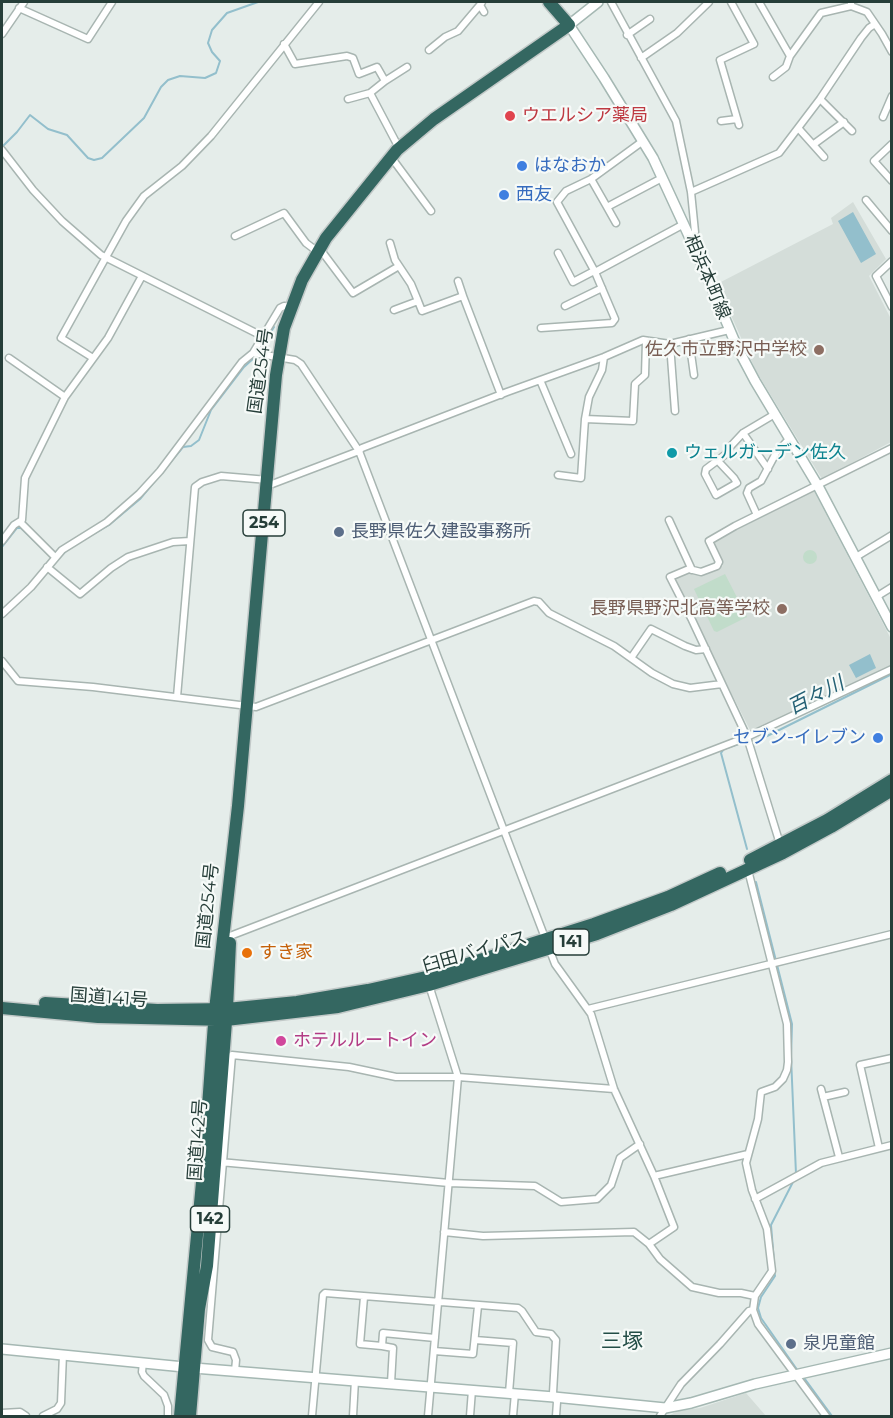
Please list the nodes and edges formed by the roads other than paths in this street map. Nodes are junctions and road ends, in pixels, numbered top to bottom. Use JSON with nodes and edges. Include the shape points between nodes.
{"nodes":[{"id":1,"x":24,"y":2,"type":"edge"},
{"id":2,"x":112,"y":2,"type":"edge"},
{"id":3,"x":319,"y":2,"type":"edge"},
{"id":4,"x":549,"y":2,"type":"edge"},
{"id":5,"x":598,"y":2,"type":"edge"},
{"id":6,"x":610,"y":2,"type":"edge"},
{"id":7,"x":709,"y":2,"type":"edge"},
{"id":8,"x":731,"y":2,"type":"edge"},
{"id":9,"x":759,"y":2,"type":"edge"},
{"id":10,"x":481,"y":3,"type":"edge"},
{"id":11,"x":851,"y":4,"type":"edge"},
{"id":12,"x":19,"y":8,"type":"junction"},
{"id":13,"x":484,"y":12,"type":"dead end"},
{"id":14,"x":650,"y":19,"type":"dead end"},
{"id":15,"x":875,"y":24,"type":"junction"},
{"id":16,"x":569,"y":25,"type":"junction"},
{"id":17,"x":2,"y":34,"type":"edge"},
{"id":18,"x":627,"y":35,"type":"junction"},
{"id":19,"x":284,"y":44,"type":"junction"},
{"id":20,"x":429,"y":50,"type":"dead end"},
{"id":21,"x":891,"y":51,"type":"edge"},
{"id":22,"x":790,"y":56,"type":"junction"},
{"id":23,"x":641,"y":58,"type":"junction"},
{"id":24,"x":385,"y":63,"type":"dead end"},
{"id":25,"x":377,"y":67,"type":"junction"},
{"id":26,"x":407,"y":68,"type":"dead end"},
{"id":27,"x":359,"y":74,"type":"junction"},
{"id":28,"x":773,"y":77,"type":"dead end"},
{"id":29,"x":352,"y":78,"type":"dead end"},
{"id":30,"x":385,"y":81,"type":"junction"},
{"id":31,"x":370,"y":93,"type":"junction"},
{"id":32,"x":891,"y":96,"type":"edge"},
{"id":33,"x":348,"y":99,"type":"dead end"},
{"id":34,"x":820,"y":99,"type":"junction"},
{"id":35,"x":883,"y":117,"type":"dead end"},
{"id":36,"x":721,"y":121,"type":"dead end"},
{"id":37,"x":844,"y":122,"type":"junction"},
{"id":38,"x":799,"y":129,"type":"junction"},
{"id":39,"x":852,"y":130,"type":"dead end"},
{"id":40,"x":643,"y":141,"type":"junction"},
{"id":41,"x":814,"y":144,"type":"junction"},
{"id":42,"x":891,"y":144,"type":"edge"},
{"id":43,"x":2,"y":150,"type":"edge"},
{"id":44,"x":395,"y":152,"type":"junction"},
{"id":45,"x":824,"y":157,"type":"dead end"},
{"id":46,"x":662,"y":178,"type":"junction"},
{"id":47,"x":591,"y":179,"type":"junction"},
{"id":48,"x":891,"y":181,"type":"edge"},
{"id":49,"x":691,"y":192,"type":"junction"},
{"id":50,"x":867,"y":200,"type":"dead end"},
{"id":51,"x":607,"y":207,"type":"junction"},
{"id":52,"x":431,"y":211,"type":"dead end"},
{"id":53,"x":616,"y":223,"type":"dead end"},
{"id":54,"x":684,"y":224,"type":"junction"},
{"id":55,"x":891,"y":231,"type":"edge"},
{"id":56,"x":235,"y":236,"type":"dead end"},
{"id":57,"x":690,"y":237,"type":"junction"},
{"id":58,"x":390,"y":243,"type":"dead end"},
{"id":59,"x":319,"y":250,"type":"junction"},
{"id":60,"x":558,"y":253,"type":"dead end"},
{"id":61,"x":107,"y":258,"type":"junction"},
{"id":62,"x":891,"y":261,"type":"edge"},
{"id":63,"x":399,"y":266,"type":"junction"},
{"id":64,"x":595,"y":272,"type":"junction"},
{"id":65,"x":142,"y":276,"type":"junction"},
{"id":66,"x":458,"y":281,"type":"dead end"},
{"id":67,"x":602,"y":288,"type":"junction"},
{"id":68,"x":463,"y":296,"type":"junction"},
{"id":69,"x":418,"y":301,"type":"junction"},
{"id":70,"x":566,"y":306,"type":"dead end"},
{"id":71,"x":291,"y":307,"type":"junction"},
{"id":72,"x":891,"y":307,"type":"edge"},
{"id":73,"x":394,"y":310,"type":"dead end"},
{"id":74,"x":541,"y":328,"type":"dead end"},
{"id":75,"x":729,"y":330,"type":"junction"},
{"id":76,"x":262,"y":336,"type":"junction"},
{"id":77,"x":689,"y":339,"type":"junction"},
{"id":78,"x":646,"y":341,"type":"junction"},
{"id":79,"x":670,"y":344,"type":"junction"},
{"id":80,"x":253,"y":353,"type":"junction"},
{"id":81,"x":278,"y":356,"type":"junction"},
{"id":82,"x":604,"y":357,"type":"junction"},
{"id":83,"x":9,"y":358,"type":"dead end"},
{"id":84,"x":93,"y":358,"type":"junction"},
{"id":85,"x":694,"y":375,"type":"dead end"},
{"id":86,"x":540,"y":380,"type":"junction"},
{"id":87,"x":501,"y":395,"type":"junction"},
{"id":88,"x":64,"y":397,"type":"junction"},
{"id":89,"x":675,"y":411,"type":"dead end"},
{"id":90,"x":775,"y":414,"type":"junction"},
{"id":91,"x":585,"y":419,"type":"junction"},
{"id":92,"x":743,"y":433,"type":"junction"},
{"id":93,"x":790,"y":438,"type":"junction"},
{"id":94,"x":891,"y":448,"type":"edge"},
{"id":95,"x":359,"y":451,"type":"junction"},
{"id":96,"x":572,"y":454,"type":"dead end"},
{"id":97,"x":718,"y":461,"type":"junction"},
{"id":98,"x":768,"y":469,"type":"junction"},
{"id":99,"x":558,"y":475,"type":"dead end"},
{"id":100,"x":267,"y":483,"type":"junction"},
{"id":101,"x":818,"y":486,"type":"junction"},
{"id":102,"x":757,"y":515,"type":"junction"},
{"id":103,"x":669,"y":520,"type":"dead end"},
{"id":104,"x":20,"y":522,"type":"junction"},
{"id":105,"x":891,"y":535,"type":"edge"},
{"id":106,"x":190,"y":541,"type":"junction"},
{"id":107,"x":2,"y":542,"type":"edge"},
{"id":108,"x":856,"y":557,"type":"junction"},
{"id":109,"x":52,"y":561,"type":"junction"},
{"id":110,"x":692,"y":570,"type":"junction"},
{"id":111,"x":891,"y":586,"type":"edge"},
{"id":112,"x":876,"y":597,"type":"junction"},
{"id":113,"x":2,"y":614,"type":"edge"},
{"id":114,"x":891,"y":627,"type":"edge"},
{"id":115,"x":431,"y":641,"type":"junction"},
{"id":116,"x":706,"y":649,"type":"junction"},
{"id":117,"x":631,"y":658,"type":"junction"},
{"id":118,"x":2,"y":661,"type":"edge"},
{"id":119,"x":891,"y":669,"type":"edge"},
{"id":120,"x":722,"y":684,"type":"junction"},
{"id":121,"x":177,"y":697,"type":"junction"},
{"id":122,"x":246,"y":706,"type":"junction"},
{"id":123,"x":747,"y":738,"type":"junction"},
{"id":124,"x":891,"y":780,"type":"edge"},
{"id":125,"x":891,"y":790,"type":"edge"},
{"id":126,"x":237,"y":806,"type":"junction"},
{"id":127,"x":505,"y":831,"type":"junction"},
{"id":128,"x":780,"y":845,"type":"junction"},
{"id":129,"x":748,"y":870,"type":"junction"},
{"id":130,"x":891,"y":934,"type":"edge"},
{"id":131,"x":230,"y":936,"type":"junction"},
{"id":132,"x":549,"y":944,"type":"junction"},
{"id":133,"x":772,"y":964,"type":"junction"},
{"id":134,"x":429,"y":985,"type":"junction"},
{"id":135,"x":2,"y":1000,"type":"edge"},
{"id":136,"x":2,"y":1008,"type":"edge"},
{"id":137,"x":588,"y":1010,"type":"junction"},
{"id":138,"x":221,"y":1015,"type":"junction"},
{"id":139,"x":891,"y":1058,"type":"edge"},
{"id":140,"x":458,"y":1077,"type":"junction"},
{"id":141,"x":614,"y":1089,"type":"junction"},
{"id":142,"x":845,"y":1092,"type":"dead end"},
{"id":143,"x":640,"y":1144,"type":"junction"},
{"id":144,"x":891,"y":1144,"type":"edge"},
{"id":145,"x":879,"y":1148,"type":"junction"},
{"id":146,"x":748,"y":1154,"type":"junction"},
{"id":147,"x":839,"y":1157,"type":"junction"},
{"id":148,"x":219,"y":1162,"type":"junction"},
{"id":149,"x":654,"y":1176,"type":"junction"},
{"id":150,"x":449,"y":1183,"type":"junction"},
{"id":151,"x":755,"y":1199,"type":"junction"},
{"id":152,"x":444,"y":1232,"type":"junction"},
{"id":153,"x":649,"y":1244,"type":"junction"},
{"id":154,"x":755,"y":1296,"type":"junction"},
{"id":155,"x":364,"y":1297,"type":"junction"},
{"id":156,"x":438,"y":1304,"type":"junction"},
{"id":157,"x":478,"y":1306,"type":"junction"},
{"id":158,"x":753,"y":1310,"type":"junction"},
{"id":159,"x":435,"y":1338,"type":"junction"},
{"id":160,"x":475,"y":1340,"type":"junction"},
{"id":161,"x":382,"y":1346,"type":"junction"},
{"id":162,"x":2,"y":1349,"type":"edge"},
{"id":163,"x":434,"y":1351,"type":"junction"},
{"id":164,"x":891,"y":1353,"type":"edge"},
{"id":165,"x":63,"y":1354,"type":"junction"},
{"id":166,"x":143,"y":1362,"type":"junction"},
{"id":167,"x":189,"y":1367,"type":"junction"},
{"id":168,"x":235,"y":1371,"type":"junction"},
{"id":169,"x":795,"y":1374,"type":"junction"},
{"id":170,"x":315,"y":1377,"type":"junction"},
{"id":171,"x":355,"y":1380,"type":"junction"},
{"id":172,"x":391,"y":1383,"type":"junction"},
{"id":173,"x":430,"y":1387,"type":"junction"},
{"id":174,"x":472,"y":1390,"type":"junction"},
{"id":175,"x":512,"y":1393,"type":"junction"},
{"id":176,"x":554,"y":1397,"type":"junction"},
{"id":177,"x":663,"y":1412,"type":"edge"},
{"id":178,"x":2,"y":1413,"type":"edge"},
{"id":179,"x":26,"y":1416,"type":"edge"},
{"id":180,"x":43,"y":1416,"type":"edge"},
{"id":181,"x":168,"y":1416,"type":"edge"},
{"id":182,"x":180,"y":1416,"type":"edge"},
{"id":183,"x":190,"y":1416,"type":"edge"},
{"id":184,"x":312,"y":1416,"type":"edge"},
{"id":185,"x":353,"y":1416,"type":"edge"},
{"id":186,"x":428,"y":1416,"type":"edge"},
{"id":187,"x":470,"y":1416,"type":"edge"},
{"id":188,"x":513,"y":1416,"type":"edge"},
{"id":189,"x":556,"y":1416,"type":"edge"},
{"id":190,"x":826,"y":1416,"type":"edge"}],
"edges":[{"from":1,"to":12,"type":"street"},
{"from":2,"to":12,"type":"street","via":[[88,39]]},
{"from":3,"to":19,"type":"street"},
{"from":4,"to":16,"type":"highway"},
{"from":5,"to":16,"type":"street"},
{"from":6,"to":18,"type":"street"},
{"from":7,"to":23,"type":"street","via":[[677,33]]},
{"from":8,"to":36,"type":"street","via":[[754,44],[720,60],[738,122]]},
{"from":9,"to":22,"type":"street"},
{"from":10,"to":13,"type":"street"},
{"from":10,"to":20,"type":"street","via":[[458,31]]},
{"from":11,"to":15,"type":"street","via":[[867,12]]},
{"from":11,"to":22,"type":"street","via":[[821,13]]},
{"from":12,"to":17,"type":"street"},
{"from":14,"to":18,"type":"street"},
{"from":15,"to":21,"type":"street"},
{"from":15,"to":34,"type":"street","via":[[861,38]]},
{"from":16,"to":40,"type":"street","name":"相浜本町線"},
{"from":16,"to":44,"type":"highway","name":"国道254号","number":"254","via":[[434,119]]},
{"from":18,"to":23,"type":"street"},
{"from":19,"to":27,"type":"street","via":[[295,64],[347,56],[353,58]]},
{"from":19,"to":61,"type":"street","via":[[211,136],[182,166],[144,196],[126,220]]},
{"from":22,"to":28,"type":"street","via":[[786,67]]},
{"from":23,"to":49,"type":"street","via":[[676,121]]},
{"from":24,"to":25,"type":"street"},
{"from":25,"to":27,"type":"street"},
{"from":25,"to":30,"type":"street"},
{"from":26,"to":30,"type":"street"},
{"from":27,"to":29,"type":"street"},
{"from":30,"to":31,"type":"street"},
{"from":31,"to":33,"type":"street"},
{"from":31,"to":44,"type":"street"},
{"from":32,"to":35,"type":"street"},
{"from":34,"to":37,"type":"street"},
{"from":34,"to":38,"type":"street"},
{"from":37,"to":39,"type":"street"},
{"from":37,"to":41,"type":"street"},
{"from":38,"to":41,"type":"street"},
{"from":38,"to":49,"type":"street","via":[[772,158]]},
{"from":40,"to":46,"type":"street","name":"相浜本町線"},
{"from":40,"to":47,"type":"street"},
{"from":41,"to":45,"type":"street"},
{"from":42,"to":48,"type":"street","via":[[874,161]]},
{"from":43,"to":61,"type":"street","via":[[62,221]]},
{"from":44,"to":52,"type":"street"},
{"from":44,"to":59,"type":"highway","name":"国道254号","number":"254"},
{"from":46,"to":51,"type":"street"},
{"from":46,"to":54,"type":"street","name":"相浜本町線"},
{"from":47,"to":51,"type":"street"},
{"from":47,"to":64,"type":"street","via":[[566,191],[557,202]]},
{"from":49,"to":57,"type":"street","via":[[695,232]]},
{"from":50,"to":55,"type":"street"},
{"from":51,"to":53,"type":"street"},
{"from":54,"to":57,"type":"street","name":"相浜本町線"},
{"from":54,"to":64,"type":"street"},
{"from":56,"to":59,"type":"street","via":[[284,213],[306,243]]},
{"from":57,"to":75,"type":"street","name":"相浜本町線"},
{"from":58,"to":63,"type":"street"},
{"from":59,"to":63,"type":"street","via":[[353,293]]},
{"from":59,"to":71,"type":"highway","name":"国道254号","number":"254"},
{"from":60,"to":64,"type":"street","via":[[573,282]]},
{"from":61,"to":65,"type":"street"},
{"from":61,"to":84,"type":"street","via":[[61,338]]},
{"from":62,"to":72,"type":"street","via":[[876,276]]},
{"from":63,"to":69,"type":"street"},
{"from":64,"to":67,"type":"street"},
{"from":65,"to":76,"type":"street"},
{"from":65,"to":84,"type":"street"},
{"from":66,"to":68,"type":"street"},
{"from":67,"to":70,"type":"street"},
{"from":67,"to":74,"type":"street","via":[[615,320],[612,323]]},
{"from":68,"to":69,"type":"street","via":[[422,311]]},
{"from":68,"to":87,"type":"street"},
{"from":69,"to":73,"type":"street"},
{"from":71,"to":76,"type":"street","via":[[280,308]]},
{"from":71,"to":81,"type":"highway","name":"国道254号","number":"254"},
{"from":75,"to":77,"type":"street"},
{"from":75,"to":90,"type":"street","name":"相浜本町線"},
{"from":76,"to":80,"type":"street"},
{"from":77,"to":79,"type":"street"},
{"from":77,"to":85,"type":"street"},
{"from":78,"to":79,"type":"street"},
{"from":78,"to":82,"type":"street"},
{"from":78,"to":91,"type":"street","via":[[645,375],[635,384],[633,421]]},
{"from":79,"to":89,"type":"street"},
{"from":80,"to":81,"type":"street"},
{"from":80,"to":109,"type":"street","via":[[139,494]]},
{"from":81,"to":95,"type":"street","via":[[301,364]]},
{"from":81,"to":100,"type":"highway","name":"国道254号","number":"254"},
{"from":82,"to":86,"type":"street"},
{"from":82,"to":91,"type":"street"},
{"from":83,"to":88,"type":"street"},
{"from":84,"to":88,"type":"street"},
{"from":86,"to":87,"type":"street"},
{"from":86,"to":96,"type":"street"},
{"from":87,"to":95,"type":"street"},
{"from":88,"to":104,"type":"street","via":[[25,478]]},
{"from":90,"to":92,"type":"street"},
{"from":90,"to":93,"type":"street","name":"相浜本町線"},
{"from":91,"to":99,"type":"street","via":[[581,478]]},
{"from":92,"to":97,"type":"street"},
{"from":92,"to":98,"type":"street"},
{"from":93,"to":98,"type":"street"},
{"from":93,"to":101,"type":"street","name":"相浜本町線"},
{"from":94,"to":101,"type":"street"},
{"from":95,"to":100,"type":"street"},
{"from":95,"to":115,"type":"street"},
{"from":97,"to":97,"type":"street","via":[[705,474],[716,495],[737,483]]},
{"from":98,"to":102,"type":"street","via":[[747,493]]},
{"from":100,"to":106,"type":"street","via":[[221,476],[195,487]]},
{"from":100,"to":122,"type":"highway","name":"国道254号","number":"254"},
{"from":101,"to":102,"type":"street"},
{"from":101,"to":108,"type":"street","name":"相浜本町線"},
{"from":102,"to":110,"type":"street","via":[[709,541],[719,562],[717,566],[701,572]]},
{"from":103,"to":110,"type":"street"},
{"from":104,"to":107,"type":"street"},
{"from":104,"to":109,"type":"street"},
{"from":105,"to":108,"type":"street"},
{"from":106,"to":109,"type":"street","via":[[173,542],[128,558],[80,594]]},
{"from":106,"to":121,"type":"street"},
{"from":108,"to":112,"type":"street","name":"相浜本町線"},
{"from":109,"to":113,"type":"street"},
{"from":110,"to":116,"type":"street","via":[[669,577]]},
{"from":111,"to":112,"type":"street"},
{"from":112,"to":114,"type":"street","name":"相浜本町線"},
{"from":115,"to":117,"type":"street","via":[[539,602],[549,613]]},
{"from":115,"to":122,"type":"street","via":[[256,707]]},
{"from":115,"to":127,"type":"street"},
{"from":116,"to":117,"type":"street","via":[[685,646],[651,629]]},
{"from":116,"to":120,"type":"street"},
{"from":117,"to":120,"type":"street","via":[[673,684],[690,688]]},
{"from":118,"to":121,"type":"street","via":[[18,681]]},
{"from":119,"to":123,"type":"street"},
{"from":120,"to":123,"type":"street"},
{"from":121,"to":122,"type":"street"},
{"from":122,"to":126,"type":"highway","name":"国道254号","number":"254"},
{"from":123,"to":127,"type":"street"},
{"from":123,"to":128,"type":"street"},
{"from":124,"to":128,"type":"highway","name":"臼田バイパス","number":"141"},
{"from":125,"to":129,"type":"highway","name":"臼田バイパス","number":"141"},
{"from":126,"to":131,"type":"highway","name":"国道254号","number":"254"},
{"from":126,"to":138,"type":"highway","name":"国道254号","number":"254"},
{"from":127,"to":131,"type":"street"},
{"from":127,"to":132,"type":"street"},
{"from":128,"to":132,"type":"highway","name":"臼田バイパス","number":"141","via":[[668,897]]},
{"from":129,"to":132,"type":"highway","name":"臼田バイパス","number":"141","via":[[634,920]]},
{"from":129,"to":133,"type":"street"},
{"from":130,"to":133,"type":"street"},
{"from":131,"to":138,"type":"highway","name":"国道254号","number":"254"},
{"from":132,"to":134,"type":"highway","name":"臼田バイパス","number":"141"},
{"from":132,"to":137,"type":"street","via":[[559,971]]},
{"from":132,"to":138,"type":"highway","name":"臼田バイパス","number":"141","via":[[368,990]]},
{"from":133,"to":137,"type":"street"},
{"from":133,"to":146,"type":"street","via":[[787,1024],[788,1070],[775,1087],[761,1092]]},
{"from":134,"to":138,"type":"highway","name":"臼田バイパス","number":"141","via":[[338,1007]]},
{"from":134,"to":140,"type":"street"},
{"from":135,"to":138,"type":"highway","name":"国道141号","number":"141"},
{"from":136,"to":138,"type":"highway","name":"国道141号","number":"141","via":[[98,1017]]},
{"from":137,"to":141,"type":"street"},
{"from":138,"to":148,"type":"highway","name":"国道142号","number":"142"},
{"from":138,"to":167,"type":"highway","name":"国道142号","number":"142"},
{"from":139,"to":145,"type":"street","via":[[860,1065]]},
{"from":140,"to":141,"type":"street"},
{"from":140,"to":148,"type":"street","via":[[396,1077],[349,1067],[232,1055]]},
{"from":140,"to":150,"type":"street"},
{"from":141,"to":143,"type":"street"},
{"from":142,"to":147,"type":"street","via":[[822,1093]]},
{"from":143,"to":149,"type":"street"},
{"from":143,"to":150,"type":"street","via":[[620,1158],[611,1185],[597,1199],[561,1202],[535,1186]]},
{"from":144,"to":145,"type":"street"},
{"from":145,"to":147,"type":"street"},
{"from":146,"to":149,"type":"street"},
{"from":146,"to":151,"type":"street","via":[[746,1163]]},
{"from":147,"to":151,"type":"street"},
{"from":148,"to":150,"type":"street"},
{"from":148,"to":167,"type":"highway","name":"国道142号","number":"142","via":[[207,1266]]},
{"from":148,"to":168,"type":"street","via":[[208,1340],[212,1347],[233,1352]]},
{"from":149,"to":153,"type":"street","via":[[674,1227]]},
{"from":150,"to":152,"type":"street"},
{"from":151,"to":154,"type":"street","via":[[767,1229],[772,1271]]},
{"from":152,"to":153,"type":"street","via":[[483,1236],[631,1231]]},
{"from":152,"to":156,"type":"street"},
{"from":153,"to":154,"type":"street","via":[[692,1287]]},
{"from":154,"to":158,"type":"street"},
{"from":155,"to":156,"type":"street"},
{"from":155,"to":161,"type":"street","via":[[360,1344]]},
{"from":155,"to":170,"type":"street","via":[[323,1295]]},
{"from":156,"to":157,"type":"street"},
{"from":156,"to":159,"type":"street"},
{"from":157,"to":160,"type":"street"},
{"from":157,"to":176,"type":"street","via":[[518,1308],[536,1332],[551,1334],[556,1340]]},
{"from":158,"to":169,"type":"street","via":[[758,1324]]},
{"from":158,"to":177,"type":"street","via":[[681,1384]]},
{"from":159,"to":161,"type":"street","via":[[383,1334]]},
{"from":159,"to":163,"type":"street"},
{"from":160,"to":163,"type":"street","via":[[473,1353]]},
{"from":160,"to":175,"type":"street","via":[[513,1343]]},
{"from":161,"to":172,"type":"street","via":[[393,1348]]},
{"from":162,"to":165,"type":"street"},
{"from":163,"to":173,"type":"street"},
{"from":164,"to":169,"type":"street"},
{"from":165,"to":166,"type":"street"},
{"from":165,"to":180,"type":"street","via":[[61,1403]]},
{"from":166,"to":167,"type":"street"},
{"from":166,"to":181,"type":"street","via":[[144,1376],[164,1395]]},
{"from":167,"to":168,"type":"street"},
{"from":167,"to":182,"type":"highway","name":"国道142号","number":"142"},
{"from":167,"to":183,"type":"highway","name":"国道142号","number":"142"},
{"from":168,"to":170,"type":"street"},
{"from":169,"to":177,"type":"street"},
{"from":169,"to":190,"type":"street"},
{"from":170,"to":171,"type":"street"},
{"from":170,"to":184,"type":"street"},
{"from":171,"to":172,"type":"street"},
{"from":171,"to":185,"type":"street"},
{"from":172,"to":173,"type":"street"},
{"from":173,"to":174,"type":"street"},
{"from":173,"to":186,"type":"street"},
{"from":174,"to":175,"type":"street"},
{"from":174,"to":187,"type":"street"},
{"from":175,"to":176,"type":"street"},
{"from":175,"to":188,"type":"street"},
{"from":176,"to":177,"type":"street"},
{"from":176,"to":189,"type":"street"},
{"from":178,"to":179,"type":"street","via":[[20,1412]]}]}
